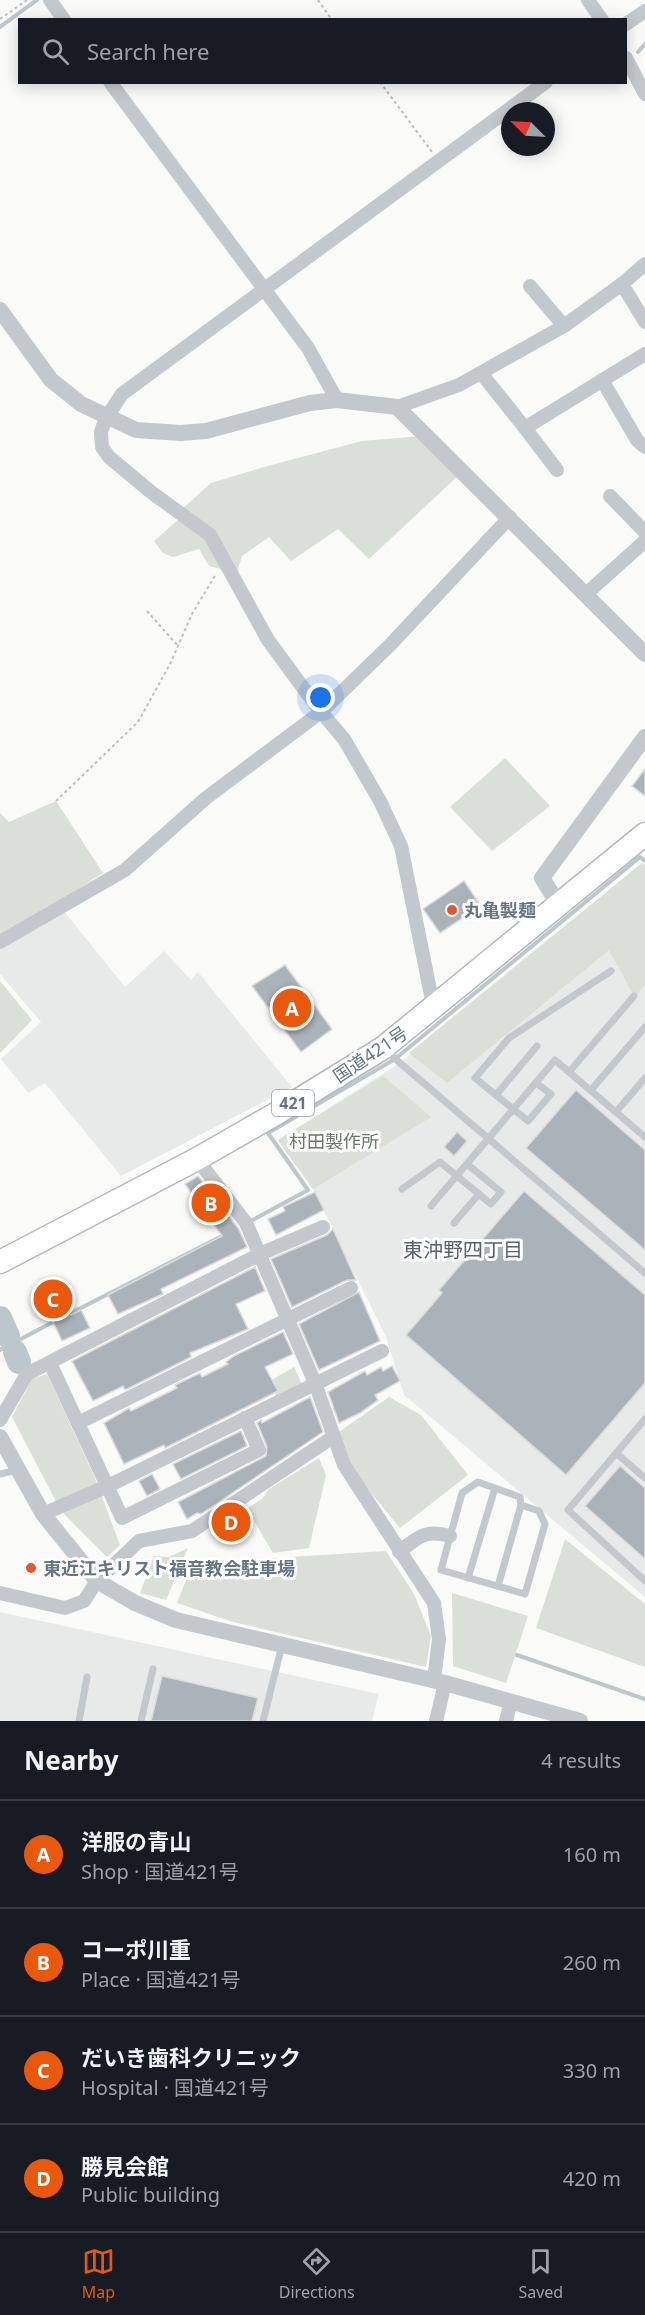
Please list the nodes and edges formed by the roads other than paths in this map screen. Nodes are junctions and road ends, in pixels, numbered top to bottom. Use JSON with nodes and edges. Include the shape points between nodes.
{"nodes":[{"id":1,"x":50,"y":0,"type":"edge"},
{"id":2,"x":588,"y":0,"type":"edge"},
{"id":3,"x":645,"y":11,"type":"edge"},
{"id":4,"x":63,"y":18,"type":"edge"},
{"id":5,"x":601,"y":18,"type":"edge"},
{"id":6,"x":627,"y":23,"type":"edge"},
{"id":7,"x":627,"y":60,"type":"edge"},
{"id":8,"x":111,"y":84,"type":"edge"},
{"id":9,"x":543,"y":84,"type":"edge"},
{"id":10,"x":645,"y":94,"type":"edge"},
{"id":11,"x":645,"y":264,"type":"edge"},
{"id":12,"x":622,"y":284,"type":"junction"},
{"id":13,"x":530,"y":286,"type":"dead end"},
{"id":14,"x":262,"y":290,"type":"junction"},
{"id":15,"x":0,"y":310,"type":"edge"},
{"id":16,"x":645,"y":322,"type":"edge"},
{"id":17,"x":564,"y":326,"type":"junction"},
{"id":18,"x":645,"y":354,"type":"edge"},
{"id":19,"x":482,"y":373,"type":"junction"},
{"id":20,"x":602,"y":381,"type":"junction"},
{"id":21,"x":337,"y":400,"type":"junction"},
{"id":22,"x":397,"y":407,"type":"junction"},
{"id":23,"x":106,"y":418,"type":"junction"},
{"id":24,"x":525,"y":428,"type":"junction"},
{"id":25,"x":645,"y":447,"type":"edge"},
{"id":26,"x":557,"y":470,"type":"dead end"},
{"id":27,"x":610,"y":496,"type":"dead end"},
{"id":28,"x":510,"y":517,"type":"junction"},
{"id":29,"x":645,"y":532,"type":"edge"},
{"id":30,"x":645,"y":541,"type":"edge"},
{"id":31,"x":586,"y":594,"type":"junction"},
{"id":32,"x":645,"y":654,"type":"edge"},
{"id":33,"x":321,"y":712,"type":"junction"},
{"id":34,"x":645,"y":737,"type":"edge"},
{"id":35,"x":645,"y":834,"type":"edge"},
{"id":36,"x":558,"y":904,"type":"junction"},
{"id":37,"x":0,"y":942,"type":"edge"},
{"id":38,"x":611,"y":971,"type":"dead end"},
{"id":39,"x":634,"y":996,"type":"dead end"},
{"id":40,"x":442,"y":999,"type":"junction"},
{"id":41,"x":645,"y":1027,"type":"edge"},
{"id":42,"x":537,"y":1046,"type":"dead end"},
{"id":43,"x":383,"y":1048,"type":"junction"},
{"id":44,"x":569,"y":1072,"type":"junction"},
{"id":45,"x":645,"y":1078,"type":"edge"},
{"id":46,"x":536,"y":1083,"type":"junction"},
{"id":47,"x":591,"y":1090,"type":"junction"},
{"id":48,"x":496,"y":1095,"type":"junction"},
{"id":49,"x":513,"y":1109,"type":"junction"},
{"id":50,"x":616,"y":1112,"type":"junction"},
{"id":51,"x":645,"y":1137,"type":"edge"},
{"id":52,"x":489,"y":1139,"type":"junction"},
{"id":53,"x":197,"y":1159,"type":"junction"},
{"id":54,"x":467,"y":1164,"type":"junction"},
{"id":55,"x":457,"y":1176,"type":"junction"},
{"id":56,"x":402,"y":1189,"type":"dead end"},
{"id":57,"x":479,"y":1194,"type":"junction"},
{"id":58,"x":431,"y":1206,"type":"dead end"},
{"id":59,"x":454,"y":1223,"type":"dead end"},
{"id":60,"x":323,"y":1227,"type":"dead end"},
{"id":61,"x":260,"y":1254,"type":"junction"},
{"id":62,"x":0,"y":1261,"type":"edge"},
{"id":63,"x":645,"y":1273,"type":"edge"},
{"id":64,"x":351,"y":1288,"type":"dead end"},
{"id":65,"x":288,"y":1319,"type":"junction"},
{"id":66,"x":382,"y":1351,"type":"dead end"},
{"id":67,"x":50,"y":1363,"type":"junction"},
{"id":68,"x":315,"y":1383,"type":"junction"},
{"id":69,"x":245,"y":1418,"type":"junction"},
{"id":70,"x":645,"y":1419,"type":"edge"},
{"id":71,"x":0,"y":1420,"type":"edge"},
{"id":72,"x":78,"y":1424,"type":"junction"},
{"id":73,"x":0,"y":1437,"type":"edge"},
{"id":74,"x":333,"y":1437,"type":"junction"},
{"id":75,"x":616,"y":1453,"type":"junction"},
{"id":76,"x":20,"y":1469,"type":"junction"},
{"id":77,"x":0,"y":1474,"type":"edge"},
{"id":78,"x":645,"y":1478,"type":"edge"},
{"id":79,"x":108,"y":1486,"type":"junction"},
{"id":80,"x":495,"y":1488,"type":"junction"},
{"id":81,"x":521,"y":1505,"type":"junction"},
{"id":82,"x":43,"y":1514,"type":"junction"},
{"id":83,"x":450,"y":1536,"type":"junction"},
{"id":84,"x":399,"y":1552,"type":"junction"},
{"id":85,"x":468,"y":1578,"type":"junction"},
{"id":86,"x":97,"y":1581,"type":"junction"},
{"id":87,"x":645,"y":1581,"type":"edge"},
{"id":88,"x":498,"y":1586,"type":"junction"},
{"id":89,"x":0,"y":1593,"type":"edge"},
{"id":90,"x":282,"y":1645,"type":"junction"},
{"id":91,"x":153,"y":1669,"type":"dead end"},
{"id":92,"x":87,"y":1677,"type":"dead end"},
{"id":93,"x":439,"y":1681,"type":"junction"},
{"id":94,"x":511,"y":1701,"type":"junction"},
{"id":95,"x":79,"y":1721,"type":"edge"},
{"id":96,"x":141,"y":1721,"type":"edge"},
{"id":97,"x":263,"y":1721,"type":"edge"},
{"id":98,"x":436,"y":1721,"type":"edge"},
{"id":99,"x":506,"y":1721,"type":"edge"},
{"id":100,"x":580,"y":1721,"type":"edge"}],
"edges":[{"from":1,"to":4,"type":"street"},
{"from":2,"to":5,"type":"street"},
{"from":3,"to":6,"type":"street"},
{"from":7,"to":10,"type":"street"},
{"from":8,"to":14,"type":"street"},
{"from":9,"to":14,"type":"street"},
{"from":11,"to":12,"type":"street"},
{"from":12,"to":16,"type":"street"},
{"from":12,"to":17,"type":"street"},
{"from":13,"to":17,"type":"street"},
{"from":14,"to":21,"type":"street","via":[[308,348]]},
{"from":14,"to":23,"type":"street","via":[[122,394]]},
{"from":15,"to":23,"type":"street","via":[[51,380]]},
{"from":17,"to":19,"type":"street"},
{"from":18,"to":20,"type":"street"},
{"from":19,"to":22,"type":"street"},
{"from":19,"to":24,"type":"street"},
{"from":20,"to":24,"type":"street"},
{"from":20,"to":25,"type":"street"},
{"from":21,"to":22,"type":"street"},
{"from":21,"to":23,"type":"street","via":[[310,403],[206,431],[181,433],[136,430]]},
{"from":22,"to":28,"type":"street"},
{"from":23,"to":33,"type":"street","via":[[102,447],[151,492],[210,534],[268,640]]},
{"from":24,"to":26,"type":"street"},
{"from":27,"to":29,"type":"street"},
{"from":28,"to":31,"type":"street"},
{"from":28,"to":33,"type":"street"},
{"from":30,"to":31,"type":"street"},
{"from":31,"to":32,"type":"street"},
{"from":33,"to":37,"type":"street","via":[[206,798],[125,870]]},
{"from":33,"to":40,"type":"street","via":[[344,739],[401,846],[431,995]]},
{"from":34,"to":36,"type":"street","via":[[542,878]]},
{"from":35,"to":36,"type":"highway","name":"国道421号","number":"421"},
{"from":36,"to":40,"type":"highway","name":"国道421号","number":"421"},
{"from":38,"to":48,"type":"lane","via":[[509,1038],[475,1078]]},
{"from":39,"to":44,"type":"lane"},
{"from":40,"to":43,"type":"highway","name":"国道421号","number":"421"},
{"from":41,"to":47,"type":"lane"},
{"from":42,"to":48,"type":"lane"},
{"from":43,"to":52,"type":"lane"},
{"from":43,"to":53,"type":"highway","name":"国道421号","number":"421"},
{"from":44,"to":46,"type":"lane","via":[[555,1060]]},
{"from":44,"to":47,"type":"lane"},
{"from":45,"to":50,"type":"lane"},
{"from":46,"to":49,"type":"lane"},
{"from":46,"to":49,"type":"lane","via":[[551,1094],[528,1121]]},
{"from":47,"to":50,"type":"lane"},
{"from":48,"to":49,"type":"lane"},
{"from":49,"to":52,"type":"lane"},
{"from":50,"to":51,"type":"lane"},
{"from":52,"to":54,"type":"lane"},
{"from":52,"to":63,"type":"lane"},
{"from":53,"to":61,"type":"street","via":[[246,1223]]},
{"from":53,"to":62,"type":"highway","name":"国道421号","number":"421"},
{"from":54,"to":55,"type":"lane"},
{"from":54,"to":57,"type":"lane","via":[[501,1192],[491,1204]]},
{"from":55,"to":56,"type":"lane","via":[[440,1162]]},
{"from":55,"to":57,"type":"lane"},
{"from":55,"to":58,"type":"lane"},
{"from":57,"to":59,"type":"lane"},
{"from":60,"to":61,"type":"street"},
{"from":61,"to":65,"type":"street"},
{"from":61,"to":67,"type":"street"},
{"from":64,"to":65,"type":"street"},
{"from":65,"to":68,"type":"street"},
{"from":65,"to":72,"type":"street"},
{"from":66,"to":68,"type":"street"},
{"from":67,"to":71,"type":"street","via":[[27,1374]]},
{"from":67,"to":72,"type":"street"},
{"from":68,"to":69,"type":"street"},
{"from":68,"to":74,"type":"street"},
{"from":69,"to":79,"type":"street"},
{"from":69,"to":79,"type":"street","via":[[259,1450],[133,1513],[122,1518]]},
{"from":70,"to":75,"type":"lane"},
{"from":72,"to":79,"type":"street"},
{"from":73,"to":76,"type":"street"},
{"from":74,"to":84,"type":"street","via":[[344,1465]]},
{"from":74,"to":86,"type":"street","via":[[192,1531],[140,1541]]},
{"from":75,"to":78,"type":"lane"},
{"from":75,"to":87,"type":"lane","via":[[568,1510]]},
{"from":76,"to":77,"type":"lane"},
{"from":76,"to":82,"type":"street"},
{"from":79,"to":82,"type":"street"},
{"from":80,"to":81,"type":"lane","via":[[520,1497]]},
{"from":80,"to":83,"type":"lane","via":[[478,1482],[462,1493]]},
{"from":80,"to":85,"type":"lane"},
{"from":81,"to":88,"type":"lane"},
{"from":81,"to":88,"type":"lane","via":[[539,1511],[545,1524],[525,1594]]},
{"from":82,"to":86,"type":"street"},
{"from":83,"to":84,"type":"street","via":[[434,1531],[418,1537]]},
{"from":83,"to":85,"type":"lane","via":[[441,1570]]},
{"from":84,"to":93,"type":"street","via":[[434,1603]]},
{"from":85,"to":88,"type":"lane"},
{"from":86,"to":89,"type":"street","via":[[84,1601],[65,1608]]},
{"from":86,"to":90,"type":"street","via":[[176,1620]]},
{"from":90,"to":93,"type":"street"},
{"from":90,"to":97,"type":"lane"},
{"from":91,"to":96,"type":"lane"},
{"from":92,"to":95,"type":"lane"},
{"from":93,"to":94,"type":"street"},
{"from":93,"to":98,"type":"street"},
{"from":94,"to":99,"type":"street"},
{"from":94,"to":100,"type":"street"}]}
